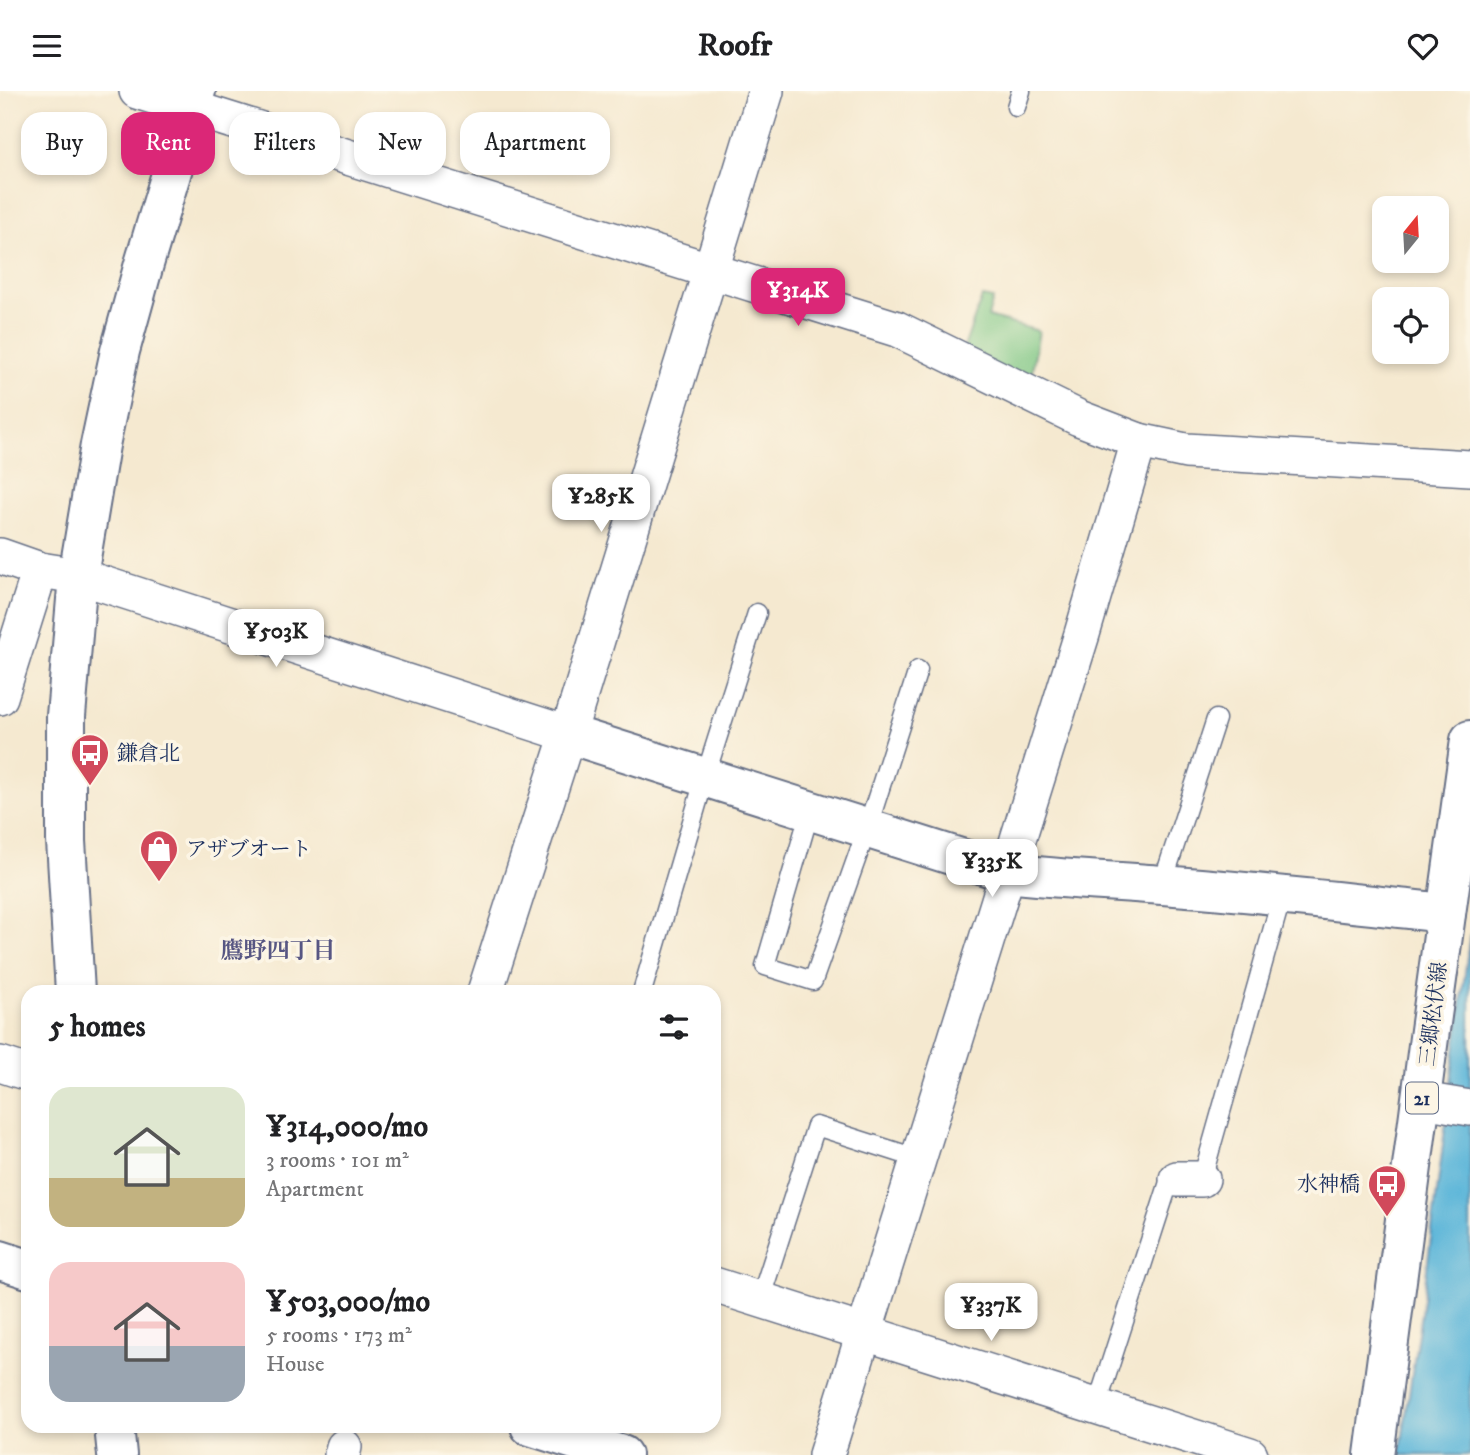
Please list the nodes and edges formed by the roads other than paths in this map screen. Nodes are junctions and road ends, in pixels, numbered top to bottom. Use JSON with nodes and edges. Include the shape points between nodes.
{"nodes":[{"id":1,"x":136,"y":91,"type":"edge"},
{"id":2,"x":766,"y":91,"type":"edge"},
{"id":3,"x":193,"y":99,"type":"edge"},
{"id":4,"x":710,"y":271,"type":"junction"},
{"id":5,"x":1139,"y":441,"type":"junction"},
{"id":6,"x":1470,"y":468,"type":"edge"},
{"id":7,"x":0,"y":557,"type":"edge"},
{"id":8,"x":40,"y":570,"type":"junction"},
{"id":9,"x":78,"y":576,"type":"junction"},
{"id":10,"x":757,"y":613,"type":"dead end"},
{"id":11,"x":918,"y":670,"type":"dead end"},
{"id":12,"x":0,"y":697,"type":"edge"},
{"id":13,"x":1216,"y":719,"type":"dead end"},
{"id":14,"x":568,"y":734,"type":"junction"},
{"id":15,"x":1470,"y":740,"type":"edge"},
{"id":16,"x":705,"y":777,"type":"junction"},
{"id":17,"x":810,"y":811,"type":"junction"},
{"id":18,"x":867,"y":829,"type":"junction"},
{"id":19,"x":1008,"y":873,"type":"junction"},
{"id":20,"x":1162,"y":885,"type":"junction"},
{"id":21,"x":1282,"y":895,"type":"junction"},
{"id":22,"x":1446,"y":913,"type":"junction"},
{"id":23,"x":75,"y":985,"type":"edge"},
{"id":24,"x":487,"y":985,"type":"edge"},
{"id":25,"x":644,"y":985,"type":"edge"},
{"id":26,"x":0,"y":1064,"type":"edge"},
{"id":27,"x":21,"y":1071,"type":"edge"},
{"id":28,"x":1446,"y":1104,"type":"edge"},
{"id":29,"x":919,"y":1159,"type":"junction"},
{"id":30,"x":0,"y":1260,"type":"edge"},
{"id":31,"x":21,"y":1267,"type":"edge"},
{"id":32,"x":721,"y":1287,"type":"edge"},
{"id":33,"x":760,"y":1300,"type":"junction"},
{"id":34,"x":865,"y":1332,"type":"junction"},
{"id":35,"x":1097,"y":1405,"type":"junction"},
{"id":36,"x":115,"y":1433,"type":"edge"},
{"id":37,"x":552,"y":1433,"type":"edge"},
{"id":38,"x":117,"y":1455,"type":"edge"},
{"id":39,"x":622,"y":1455,"type":"edge"},
{"id":40,"x":826,"y":1455,"type":"edge"},
{"id":41,"x":1250,"y":1455,"type":"edge"},
{"id":42,"x":1374,"y":1455,"type":"edge"}],
"edges":[{"from":1,"to":3,"type":"street"},
{"from":2,"to":4,"type":"street"},
{"from":3,"to":4,"type":"street"},
{"from":3,"to":9,"type":"street","via":[[120,351]]},
{"from":4,"to":5,"type":"street","via":[[897,329],[1079,418]]},
{"from":4,"to":14,"type":"street"},
{"from":5,"to":6,"type":"street","via":[[1186,451]]},
{"from":5,"to":19,"type":"street"},
{"from":7,"to":8,"type":"street"},
{"from":8,"to":9,"type":"street"},
{"from":8,"to":12,"type":"street"},
{"from":9,"to":14,"type":"street"},
{"from":9,"to":23,"type":"street","via":[[66,716],[66,841]]},
{"from":10,"to":16,"type":"lane"},
{"from":11,"to":18,"type":"lane"},
{"from":13,"to":20,"type":"lane"},
{"from":14,"to":16,"type":"street"},
{"from":14,"to":24,"type":"street"},
{"from":15,"to":22,"type":"street","name":"三郷松伏線","number":"21"},
{"from":16,"to":17,"type":"street"},
{"from":16,"to":25,"type":"lane"},
{"from":17,"to":18,"type":"street"},
{"from":17,"to":18,"type":"lane","via":[[765,967],[813,981]]},
{"from":18,"to":19,"type":"street"},
{"from":19,"to":20,"type":"street"},
{"from":19,"to":29,"type":"street"},
{"from":20,"to":21,"type":"street"},
{"from":21,"to":22,"type":"street"},
{"from":21,"to":35,"type":"lane","via":[[1190,1179],[1169,1182]]},
{"from":22,"to":28,"type":"street","name":"三郷松伏線","number":"21"},
{"from":26,"to":27,"type":"street"},
{"from":28,"to":42,"type":"street","name":"三郷松伏線","number":"21","via":[[1405,1214]]},
{"from":29,"to":33,"type":"lane","via":[[816,1126]]},
{"from":29,"to":34,"type":"street"},
{"from":30,"to":31,"type":"street"},
{"from":32,"to":33,"type":"street"},
{"from":33,"to":34,"type":"street"},
{"from":34,"to":35,"type":"street"},
{"from":34,"to":40,"type":"street"},
{"from":35,"to":41,"type":"street"},
{"from":36,"to":38,"type":"street"},
{"from":37,"to":39,"type":"street"}]}
